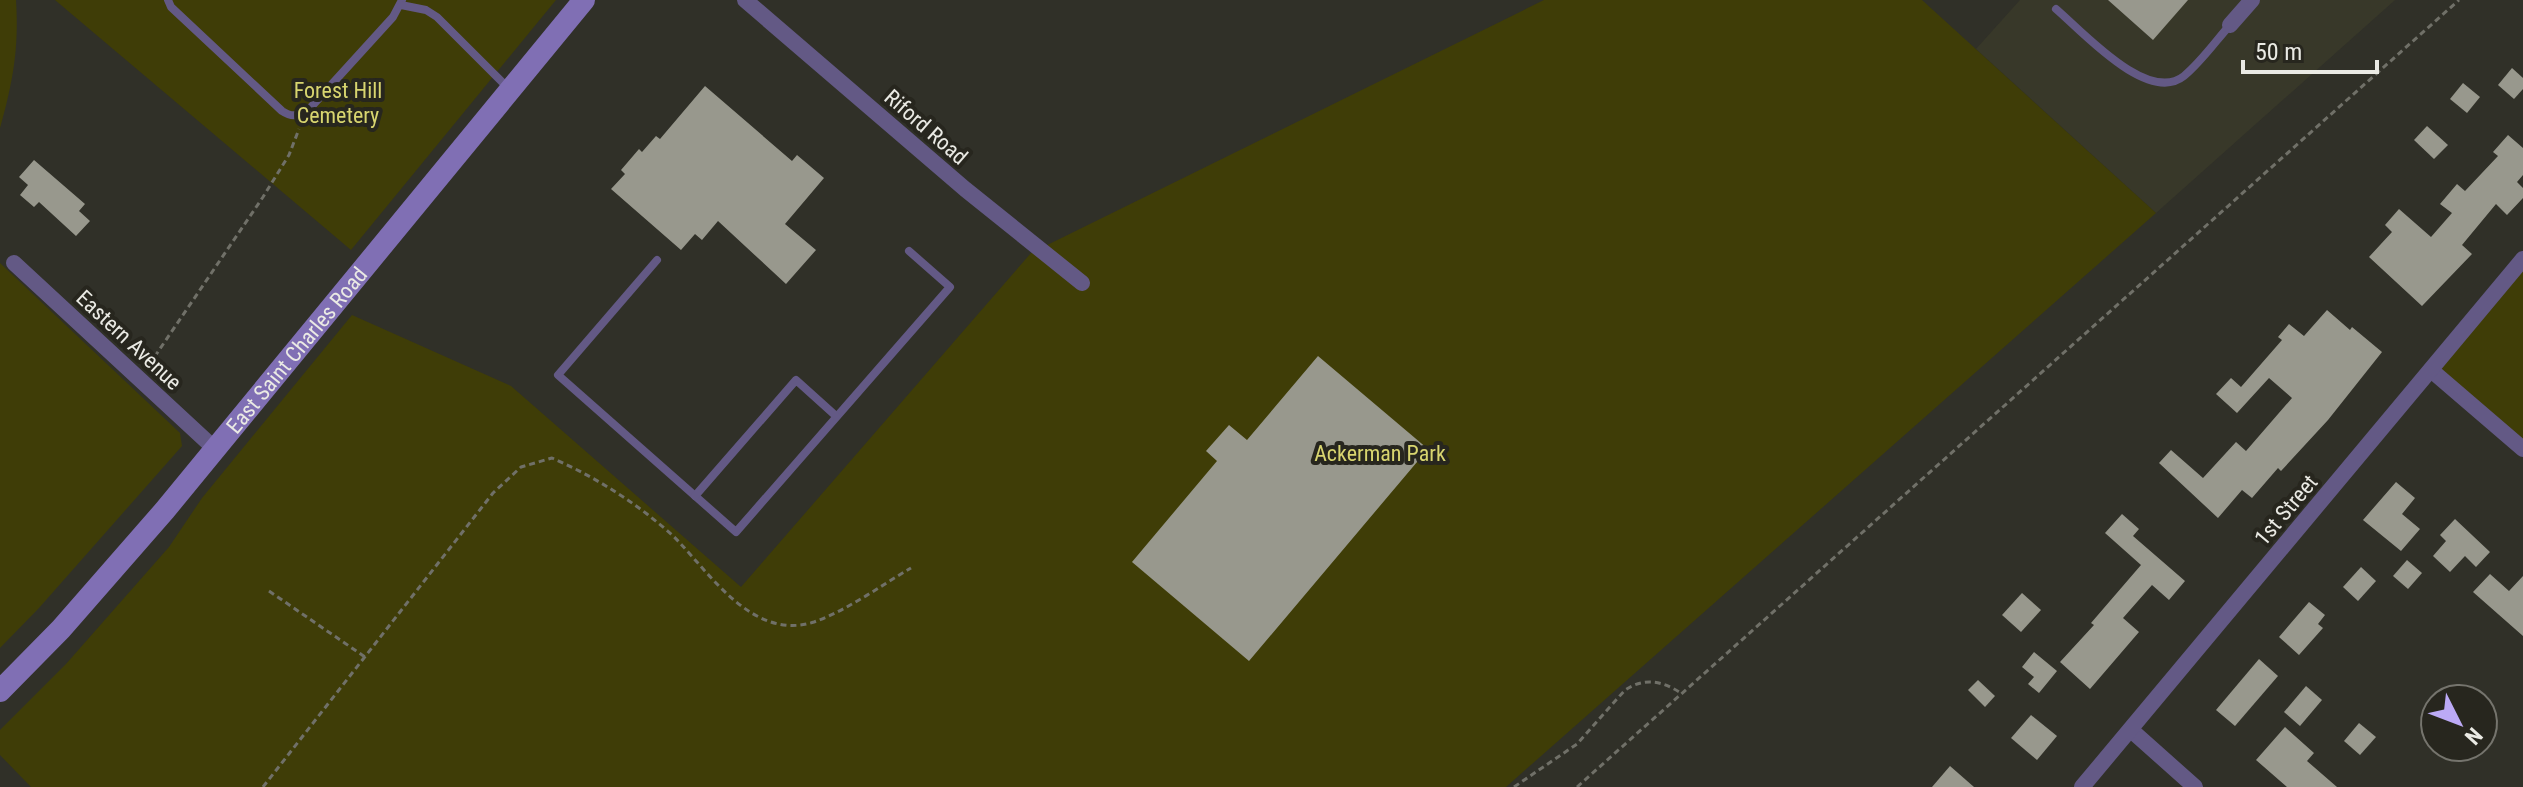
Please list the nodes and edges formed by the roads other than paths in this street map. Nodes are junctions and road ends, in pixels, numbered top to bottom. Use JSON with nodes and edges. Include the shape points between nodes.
{"nodes":[{"id":1,"x":168,"y":0,"type":"edge"},
{"id":2,"x":584,"y":0,"type":"edge"},
{"id":3,"x":745,"y":0,"type":"edge"},
{"id":4,"x":2252,"y":0,"type":"edge"},
{"id":5,"x":401,"y":3,"type":"edge"},
{"id":6,"x":2056,"y":9,"type":"dead end"},
{"id":7,"x":2230,"y":25,"type":"joint"},
{"id":8,"x":510,"y":90,"type":"junction"},
{"id":9,"x":909,"y":251,"type":"dead end"},
{"id":10,"x":2523,"y":259,"type":"edge"},
{"id":11,"x":657,"y":260,"type":"dead end"},
{"id":12,"x":14,"y":263,"type":"dead end"},
{"id":13,"x":1082,"y":283,"type":"dead end"},
{"id":14,"x":2431,"y":370,"type":"junction"},
{"id":15,"x":836,"y":416,"type":"junction"},
{"id":16,"x":215,"y":449,"type":"junction"},
{"id":17,"x":2523,"y":449,"type":"edge"},
{"id":18,"x":695,"y":496,"type":"junction"},
{"id":19,"x":0,"y":691,"type":"edge"},
{"id":20,"x":2131,"y":730,"type":"junction"},
{"id":21,"x":2082,"y":787,"type":"edge"},
{"id":22,"x":2195,"y":787,"type":"edge"}],
"edges":[{"from":1,"to":5,"type":"lane","via":[[289,116],[303,113]]},
{"from":2,"to":8,"type":"main road","name":"East Saint Charles Road"},
{"from":3,"to":13,"type":"street","name":"Riford Road"},
{"from":4,"to":7,"type":"street"},
{"from":5,"to":8,"type":"lane","via":[[437,17]]},
{"from":6,"to":7,"type":"lane","via":[[2135,76],[2158,84],[2181,78]]},
{"from":8,"to":16,"type":"main road","name":"East Saint Charles Road"},
{"from":9,"to":15,"type":"lane","via":[[950,287]]},
{"from":10,"to":14,"type":"street","name":"1st Street"},
{"from":11,"to":18,"type":"lane","via":[[558,375]]},
{"from":12,"to":16,"type":"street","name":"Eastern Avenue"},
{"from":14,"to":17,"type":"street"},
{"from":14,"to":20,"type":"street","name":"1st Street"},
{"from":15,"to":18,"type":"lane","via":[[796,380]]},
{"from":15,"to":18,"type":"lane","via":[[736,532]]},
{"from":16,"to":19,"type":"main road","name":"East Saint Charles Road","via":[[107,578]]},
{"from":20,"to":21,"type":"street","name":"1st Street"},
{"from":20,"to":22,"type":"street"}]}
